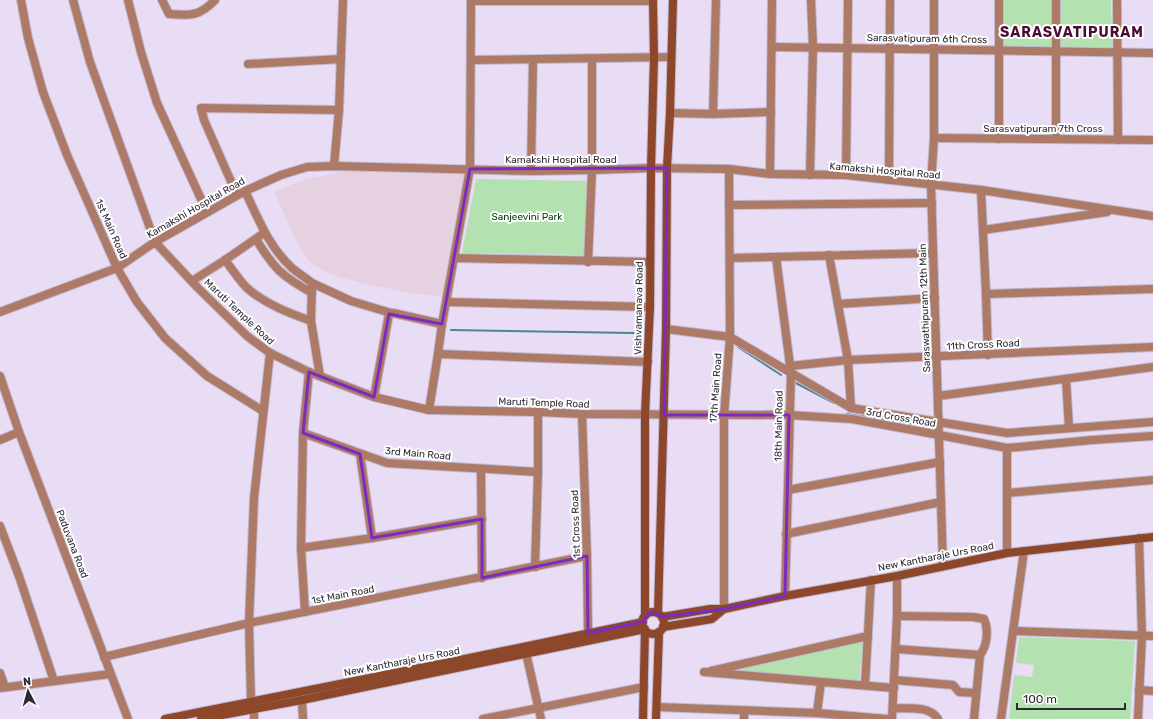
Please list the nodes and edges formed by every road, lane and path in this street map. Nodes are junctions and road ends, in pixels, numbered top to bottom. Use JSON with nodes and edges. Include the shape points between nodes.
{"nodes":[{"id":1,"x":21,"y":0,"type":"edge"},
{"id":2,"x":73,"y":0,"type":"edge"},
{"id":3,"x":128,"y":0,"type":"edge"},
{"id":4,"x":162,"y":0,"type":"edge"},
{"id":5,"x":215,"y":0,"type":"edge"},
{"id":6,"x":343,"y":0,"type":"edge"},
{"id":7,"x":471,"y":0,"type":"edge"},
{"id":8,"x":623,"y":0,"type":"edge"},
{"id":9,"x":653,"y":0,"type":"edge"},
{"id":10,"x":672,"y":0,"type":"edge"},
{"id":11,"x":716,"y":0,"type":"edge"},
{"id":12,"x":772,"y":0,"type":"edge"},
{"id":13,"x":811,"y":0,"type":"edge"},
{"id":14,"x":848,"y":0,"type":"edge"},
{"id":15,"x":890,"y":0,"type":"edge"},
{"id":16,"x":934,"y":0,"type":"edge"},
{"id":17,"x":999,"y":0,"type":"edge"},
{"id":18,"x":1056,"y":0,"type":"edge"},
{"id":19,"x":1117,"y":0,"type":"edge"},
{"id":20,"x":772,"y":47,"type":"junction"},
{"id":21,"x":813,"y":47,"type":"junction"},
{"id":22,"x":848,"y":48,"type":"junction"},
{"id":23,"x":890,"y":49,"type":"junction"},
{"id":24,"x":933,"y":50,"type":"junction"},
{"id":25,"x":998,"y":50,"type":"junction"},
{"id":26,"x":1055,"y":51,"type":"junction"},
{"id":27,"x":1118,"y":52,"type":"junction"},
{"id":28,"x":1153,"y":53,"type":"edge"},
{"id":29,"x":654,"y":57,"type":"junction"},
{"id":30,"x":671,"y":57,"type":"junction"},
{"id":31,"x":341,"y":59,"type":"junction"},
{"id":32,"x":592,"y":59,"type":"junction"},
{"id":33,"x":471,"y":60,"type":"junction"},
{"id":34,"x":533,"y":60,"type":"junction"},
{"id":35,"x":248,"y":64,"type":"dead end"},
{"id":36,"x":339,"y":110,"type":"junction"},
{"id":37,"x":670,"y":112,"type":"junction"},
{"id":38,"x":771,"y":112,"type":"junction"},
{"id":39,"x":713,"y":114,"type":"junction"},
{"id":40,"x":934,"y":138,"type":"junction"},
{"id":41,"x":999,"y":139,"type":"junction"},
{"id":42,"x":1056,"y":139,"type":"junction"},
{"id":43,"x":1118,"y":140,"type":"junction"},
{"id":44,"x":1153,"y":140,"type":"edge"},
{"id":45,"x":334,"y":166,"type":"junction"},
{"id":46,"x":651,"y":168,"type":"junction"},
{"id":47,"x":667,"y":168,"type":"junction"},
{"id":48,"x":470,"y":169,"type":"junction"},
{"id":49,"x":729,"y":169,"type":"junction"},
{"id":50,"x":592,"y":170,"type":"junction"},
{"id":51,"x":531,"y":171,"type":"junction"},
{"id":52,"x":770,"y":174,"type":"junction"},
{"id":53,"x":810,"y":175,"type":"junction"},
{"id":54,"x":846,"y":175,"type":"junction"},
{"id":55,"x":889,"y":180,"type":"junction"},
{"id":56,"x":931,"y":185,"type":"junction"},
{"id":57,"x":981,"y":190,"type":"junction"},
{"id":58,"x":241,"y":193,"type":"junction"},
{"id":59,"x":932,"y":203,"type":"junction"},
{"id":60,"x":730,"y":205,"type":"junction"},
{"id":61,"x":1116,"y":211,"type":"junction"},
{"id":62,"x":207,"y":212,"type":"junction"},
{"id":63,"x":1153,"y":216,"type":"edge"},
{"id":64,"x":983,"y":230,"type":"junction"},
{"id":65,"x":264,"y":233,"type":"junction"},
{"id":66,"x":256,"y":239,"type":"junction"},
{"id":67,"x":155,"y":242,"type":"junction"},
{"id":68,"x":933,"y":253,"type":"junction"},
{"id":69,"x":829,"y":255,"type":"junction"},
{"id":70,"x":776,"y":257,"type":"junction"},
{"id":71,"x":454,"y":258,"type":"junction"},
{"id":72,"x":730,"y":258,"type":"junction"},
{"id":73,"x":225,"y":260,"type":"junction"},
{"id":74,"x":588,"y":262,"type":"junction"},
{"id":75,"x":650,"y":262,"type":"junction"},
{"id":76,"x":117,"y":268,"type":"junction"},
{"id":77,"x":192,"y":281,"type":"junction"},
{"id":78,"x":312,"y":283,"type":"junction"},
{"id":79,"x":1153,"y":289,"type":"edge"},
{"id":80,"x":312,"y":293,"type":"junction"},
{"id":81,"x":986,"y":294,"type":"junction"},
{"id":82,"x":935,"y":298,"type":"junction"},
{"id":83,"x":446,"y":302,"type":"junction"},
{"id":84,"x":838,"y":304,"type":"junction"},
{"id":85,"x":650,"y":307,"type":"junction"},
{"id":86,"x":0,"y":312,"type":"edge"},
{"id":87,"x":391,"y":313,"type":"junction"},
{"id":88,"x":311,"y":321,"type":"junction"},
{"id":89,"x":442,"y":324,"type":"junction"},
{"id":90,"x":666,"y":329,"type":"junction"},
{"id":91,"x":730,"y":337,"type":"junction"},
{"id":92,"x":1153,"y":347,"type":"edge"},
{"id":93,"x":270,"y":354,"type":"junction"},
{"id":94,"x":438,"y":354,"type":"junction"},
{"id":95,"x":988,"y":355,"type":"junction"},
{"id":96,"x":936,"y":357,"type":"junction"},
{"id":97,"x":848,"y":360,"type":"junction"},
{"id":98,"x":648,"y":362,"type":"junction"},
{"id":99,"x":1153,"y":367,"type":"edge"},
{"id":100,"x":790,"y":369,"type":"junction"},
{"id":101,"x":309,"y":372,"type":"junction"},
{"id":102,"x":320,"y":376,"type":"junction"},
{"id":103,"x":0,"y":379,"type":"edge"},
{"id":104,"x":1066,"y":379,"type":"junction"},
{"id":105,"x":938,"y":396,"type":"junction"},
{"id":106,"x":374,"y":397,"type":"junction"},
{"id":107,"x":851,"y":408,"type":"junction"},
{"id":108,"x":429,"y":410,"type":"junction"},
{"id":109,"x":263,"y":411,"type":"junction"},
{"id":110,"x":538,"y":412,"type":"junction"},
{"id":111,"x":582,"y":414,"type":"junction"},
{"id":112,"x":645,"y":415,"type":"junction"},
{"id":113,"x":664,"y":415,"type":"junction"},
{"id":114,"x":789,"y":415,"type":"junction"},
{"id":115,"x":724,"y":416,"type":"junction"},
{"id":116,"x":1153,"y":422,"type":"edge"},
{"id":117,"x":938,"y":423,"type":"junction"},
{"id":118,"x":1069,"y":428,"type":"junction"},
{"id":119,"x":19,"y":432,"type":"junction"},
{"id":120,"x":302,"y":433,"type":"junction"},
{"id":121,"x":938,"y":435,"type":"junction"},
{"id":122,"x":1153,"y":436,"type":"edge"},
{"id":123,"x":0,"y":440,"type":"edge"},
{"id":124,"x":1007,"y":448,"type":"junction"},
{"id":125,"x":360,"y":454,"type":"junction"},
{"id":126,"x":940,"y":462,"type":"junction"},
{"id":127,"x":481,"y":469,"type":"junction"},
{"id":128,"x":538,"y":472,"type":"junction"},
{"id":129,"x":1153,"y":480,"type":"edge"},
{"id":130,"x":788,"y":490,"type":"junction"},
{"id":131,"x":1008,"y":493,"type":"junction"},
{"id":132,"x":941,"y":502,"type":"junction"},
{"id":133,"x":482,"y":519,"type":"junction"},
{"id":134,"x":0,"y":526,"type":"edge"},
{"id":135,"x":786,"y":534,"type":"junction"},
{"id":136,"x":1153,"y":537,"type":"edge"},
{"id":137,"x":372,"y":538,"type":"junction"},
{"id":138,"x":1139,"y":538,"type":"junction"},
{"id":139,"x":302,"y":548,"type":"junction"},
{"id":140,"x":1024,"y":551,"type":"junction"},
{"id":141,"x":1007,"y":553,"type":"junction"},
{"id":142,"x":587,"y":556,"type":"junction"},
{"id":143,"x":943,"y":566,"type":"junction"},
{"id":144,"x":535,"y":567,"type":"junction"},
{"id":145,"x":897,"y":576,"type":"junction"},
{"id":146,"x":482,"y":578,"type":"junction"},
{"id":147,"x":871,"y":580,"type":"junction"},
{"id":148,"x":785,"y":596,"type":"junction"},
{"id":149,"x":724,"y":609,"type":"junction"},
{"id":150,"x":305,"y":612,"type":"junction"},
{"id":151,"x":660,"y":615,"type":"junction"},
{"id":152,"x":897,"y":616,"type":"junction"},
{"id":153,"x":644,"y":622,"type":"junction"},
{"id":154,"x":249,"y":624,"type":"junction"},
{"id":155,"x":661,"y":629,"type":"junction"},
{"id":156,"x":1013,"y":631,"type":"junction"},
{"id":157,"x":588,"y":633,"type":"junction"},
{"id":158,"x":868,"y":636,"type":"junction"},
{"id":159,"x":1142,"y":636,"type":"junction"},
{"id":160,"x":1153,"y":636,"type":"edge"},
{"id":161,"x":896,"y":649,"type":"junction"},
{"id":162,"x":526,"y":653,"type":"junction"},
{"id":163,"x":980,"y":655,"type":"junction"},
{"id":164,"x":104,"y":657,"type":"junction"},
{"id":165,"x":0,"y":673,"type":"edge"},
{"id":166,"x":110,"y":674,"type":"junction"},
{"id":167,"x":54,"y":681,"type":"junction"},
{"id":168,"x":820,"y":682,"type":"junction"},
{"id":169,"x":894,"y":684,"type":"junction"},
{"id":170,"x":865,"y":685,"type":"junction"},
{"id":171,"x":644,"y":687,"type":"junction"},
{"id":172,"x":3,"y":688,"type":"edge"},
{"id":173,"x":1139,"y":690,"type":"junction"},
{"id":174,"x":1153,"y":691,"type":"edge"},
{"id":175,"x":976,"y":693,"type":"junction"},
{"id":176,"x":302,"y":700,"type":"junction"},
{"id":177,"x":253,"y":706,"type":"junction"},
{"id":178,"x":657,"y":707,"type":"junction"},
{"id":179,"x":538,"y":708,"type":"junction"},
{"id":180,"x":892,"y":708,"type":"junction"},
{"id":181,"x":817,"y":713,"type":"junction"},
{"id":182,"x":744,"y":715,"type":"edge"},
{"id":183,"x":805,"y":716,"type":"edge"},
{"id":184,"x":830,"y":717,"type":"edge"},
{"id":185,"x":128,"y":719,"type":"edge"},
{"id":186,"x":165,"y":719,"type":"edge"},
{"id":187,"x":201,"y":719,"type":"edge"},
{"id":188,"x":254,"y":719,"type":"edge"},
{"id":189,"x":303,"y":719,"type":"edge"},
{"id":190,"x":484,"y":719,"type":"edge"},
{"id":191,"x":541,"y":719,"type":"edge"},
{"id":192,"x":643,"y":719,"type":"edge"},
{"id":193,"x":656,"y":719,"type":"edge"},
{"id":194,"x":887,"y":719,"type":"edge"},
{"id":195,"x":892,"y":719,"type":"edge"},
{"id":196,"x":938,"y":719,"type":"edge"},
{"id":197,"x":974,"y":719,"type":"edge"},
{"id":198,"x":1001,"y":719,"type":"edge"},
{"id":199,"x":1138,"y":719,"type":"edge"}],
"edges":[{"from":1,"to":76,"type":"street","name":"1st Main Road","via":[[28,38],[43,92],[67,155]]},
{"from":2,"to":67,"type":"street","name":"Maruti Temple Road","via":[[90,62]]},
{"from":3,"to":62,"type":"street","via":[[157,103]]},
{"from":4,"to":5,"type":"street","via":[[169,14],[188,16],[206,9]]},
{"from":6,"to":31,"type":"street"},
{"from":7,"to":8,"type":"street"},
{"from":7,"to":33,"type":"street"},
{"from":8,"to":9,"type":"street"},
{"from":9,"to":29,"type":"main road","name":"Vishvamanava Road"},
{"from":10,"to":30,"type":"main road"},
{"from":11,"to":39,"type":"street"},
{"from":12,"to":20,"type":"street"},
{"from":13,"to":21,"type":"street"},
{"from":14,"to":22,"type":"street"},
{"from":15,"to":23,"type":"street"},
{"from":16,"to":24,"type":"street","name":"Saraswathipuram 12th Main"},
{"from":17,"to":25,"type":"street"},
{"from":18,"to":26,"type":"street"},
{"from":19,"to":27,"type":"street"},
{"from":20,"to":21,"type":"street","name":"Sarasvatipuram 6th Cross"},
{"from":20,"to":38,"type":"street"},
{"from":21,"to":22,"type":"street","name":"Sarasvatipuram 6th Cross"},
{"from":21,"to":53,"type":"street"},
{"from":22,"to":23,"type":"street","name":"Sarasvatipuram 6th Cross"},
{"from":22,"to":54,"type":"street"},
{"from":23,"to":24,"type":"street","name":"Sarasvatipuram 6th Cross"},
{"from":23,"to":55,"type":"street"},
{"from":24,"to":25,"type":"street","name":"Sarasvatipuram 6th Cross"},
{"from":24,"to":40,"type":"street","name":"Saraswathipuram 12th Main"},
{"from":25,"to":26,"type":"street","name":"Sarasvatipuram 6th Cross"},
{"from":25,"to":41,"type":"street"},
{"from":26,"to":27,"type":"street","name":"Sarasvatipuram 6th Cross"},
{"from":26,"to":42,"type":"street"},
{"from":27,"to":28,"type":"street","name":"Sarasvatipuram 6th Cross"},
{"from":27,"to":43,"type":"street"},
{"from":29,"to":30,"type":"street"},
{"from":29,"to":32,"type":"street"},
{"from":29,"to":46,"type":"main road","name":"Vishvamanava Road"},
{"from":30,"to":37,"type":"main road"},
{"from":31,"to":35,"type":"street"},
{"from":31,"to":36,"type":"street"},
{"from":32,"to":34,"type":"street"},
{"from":32,"to":50,"type":"street"},
{"from":33,"to":34,"type":"street"},
{"from":33,"to":48,"type":"street"},
{"from":34,"to":51,"type":"street"},
{"from":36,"to":45,"type":"street"},
{"from":36,"to":58,"type":"street","via":[[201,108],[204,120]]},
{"from":37,"to":39,"type":"street"},
{"from":37,"to":47,"type":"main road"},
{"from":38,"to":39,"type":"street"},
{"from":38,"to":52,"type":"street"},
{"from":40,"to":41,"type":"street","name":"Sarasvatipuram 7th Cross"},
{"from":40,"to":56,"type":"street","name":"Saraswathipuram 12th Main"},
{"from":41,"to":42,"type":"street","name":"Sarasvatipuram 7th Cross"},
{"from":42,"to":43,"type":"street","name":"Sarasvatipuram 7th Cross"},
{"from":43,"to":44,"type":"street","name":"Sarasvatipuram 7th Cross"},
{"from":45,"to":48,"type":"street","name":"Kamakshi Hospital Road"},
{"from":45,"to":58,"type":"street","name":"Kamakshi Hospital Road","via":[[307,167],[281,175]]},
{"from":46,"to":47,"type":"street","name":"Kamakshi Hospital Road"},
{"from":46,"to":50,"type":"street","name":"Kamakshi Hospital Road"},
{"from":46,"to":75,"type":"main road","name":"Vishvamanava Road"},
{"from":47,"to":49,"type":"street","name":"Kamakshi Hospital Road"},
{"from":47,"to":90,"type":"main road"},
{"from":48,"to":51,"type":"street","name":"Kamakshi Hospital Road"},
{"from":48,"to":71,"type":"street"},
{"from":49,"to":52,"type":"street","name":"Kamakshi Hospital Road"},
{"from":49,"to":60,"type":"street","name":"17th Main Road"},
{"from":50,"to":51,"type":"street","name":"Kamakshi Hospital Road"},
{"from":50,"to":74,"type":"street"},
{"from":52,"to":53,"type":"street","name":"Kamakshi Hospital Road"},
{"from":53,"to":54,"type":"street","name":"Kamakshi Hospital Road"},
{"from":54,"to":55,"type":"street","name":"Kamakshi Hospital Road"},
{"from":55,"to":56,"type":"street","name":"Kamakshi Hospital Road"},
{"from":56,"to":57,"type":"street","name":"Kamakshi Hospital Road"},
{"from":56,"to":59,"type":"street","name":"Saraswathipuram 12th Main"},
{"from":57,"to":61,"type":"street","name":"Kamakshi Hospital Road"},
{"from":57,"to":64,"type":"street"},
{"from":58,"to":62,"type":"street","name":"Kamakshi Hospital Road"},
{"from":58,"to":65,"type":"street"},
{"from":59,"to":60,"type":"street"},
{"from":59,"to":68,"type":"street","name":"Saraswathipuram 12th Main"},
{"from":60,"to":72,"type":"street","name":"17th Main Road"},
{"from":61,"to":63,"type":"street","name":"Kamakshi Hospital Road"},
{"from":61,"to":64,"type":"street"},
{"from":62,"to":67,"type":"street","name":"Kamakshi Hospital Road"},
{"from":64,"to":81,"type":"street"},
{"from":65,"to":66,"type":"street"},
{"from":65,"to":78,"type":"street","via":[[292,268]]},
{"from":66,"to":73,"type":"street"},
{"from":66,"to":80,"type":"street","via":[[274,266]]},
{"from":67,"to":76,"type":"street","name":"Kamakshi Hospital Road"},
{"from":67,"to":77,"type":"street","name":"Maruti Temple Road"},
{"from":68,"to":69,"type":"street"},
{"from":68,"to":82,"type":"street","name":"Saraswathipuram 12th Main"},
{"from":69,"to":70,"type":"street"},
{"from":69,"to":84,"type":"street"},
{"from":70,"to":72,"type":"street"},
{"from":70,"to":100,"type":"street","name":"18th Main Road"},
{"from":71,"to":74,"type":"street"},
{"from":71,"to":83,"type":"street"},
{"from":72,"to":91,"type":"street","name":"17th Main Road"},
{"from":73,"to":77,"type":"street"},
{"from":73,"to":88,"type":"street","via":[[247,287],[259,296],[284,312]]},
{"from":74,"to":75,"type":"street"},
{"from":75,"to":85,"type":"main road","name":"Vishvamanava Road"},
{"from":76,"to":86,"type":"street","name":"Kamakshi Hospital Road"},
{"from":76,"to":109,"type":"street","name":"1st Main Road","via":[[137,302],[165,338],[207,376]]},
{"from":77,"to":93,"type":"street","name":"Maruti Temple Road","via":[[247,336]]},
{"from":78,"to":80,"type":"street"},
{"from":78,"to":87,"type":"street","via":[[351,301]]},
{"from":79,"to":81,"type":"street"},
{"from":80,"to":88,"type":"street"},
{"from":81,"to":95,"type":"street"},
{"from":82,"to":84,"type":"street"},
{"from":82,"to":96,"type":"street","name":"Saraswathipuram 12th Main"},
{"from":83,"to":85,"type":"street"},
{"from":83,"to":89,"type":"street"},
{"from":84,"to":97,"type":"street"},
{"from":85,"to":98,"type":"main road","name":"Vishvamanava Road"},
{"from":87,"to":89,"type":"street"},
{"from":87,"to":106,"type":"street"},
{"from":88,"to":102,"type":"street"},
{"from":89,"to":94,"type":"street"},
{"from":90,"to":91,"type":"street"},
{"from":90,"to":113,"type":"main road"},
{"from":91,"to":100,"type":"street","name":"3rd Cross Road"},
{"from":91,"to":115,"type":"street","name":"17th Main Road"},
{"from":92,"to":95,"type":"street","name":"11th Cross Road"},
{"from":93,"to":101,"type":"street","name":"Maruti Temple Road"},
{"from":93,"to":109,"type":"street"},
{"from":94,"to":98,"type":"street"},
{"from":94,"to":108,"type":"street"},
{"from":95,"to":96,"type":"street","name":"11th Cross Road"},
{"from":96,"to":97,"type":"street","name":"11th Cross Road"},
{"from":96,"to":105,"type":"street","name":"Saraswathipuram 12th Main"},
{"from":97,"to":100,"type":"street","name":"11th Cross Road"},
{"from":97,"to":107,"type":"street"},
{"from":98,"to":112,"type":"main road","name":"Vishvamanava Road"},
{"from":99,"to":104,"type":"street"},
{"from":100,"to":107,"type":"street","name":"3rd Cross Road"},
{"from":100,"to":114,"type":"street","name":"18th Main Road"},
{"from":101,"to":102,"type":"street","name":"Maruti Temple Road"},
{"from":101,"to":120,"type":"street"},
{"from":102,"to":106,"type":"street","name":"Maruti Temple Road"},
{"from":103,"to":119,"type":"street","name":"Paduvana Road"},
{"from":104,"to":105,"type":"street"},
{"from":104,"to":118,"type":"street"},
{"from":105,"to":117,"type":"street","name":"Saraswathipuram 12th Main"},
{"from":106,"to":108,"type":"street","name":"Maruti Temple Road"},
{"from":107,"to":117,"type":"street","name":"3rd Cross Road"},
{"from":108,"to":110,"type":"street","name":"Maruti Temple Road"},
{"from":109,"to":154,"type":"street","via":[[254,498]]},
{"from":110,"to":111,"type":"street","name":"Maruti Temple Road"},
{"from":110,"to":128,"type":"street"},
{"from":111,"to":112,"type":"street","name":"Maruti Temple Road"},
{"from":111,"to":142,"type":"street","name":"1st Cross Road"},
{"from":112,"to":113,"type":"street","name":"3rd Cross Road"},
{"from":112,"to":153,"type":"main road","name":"Vishvamanava Road"},
{"from":113,"to":115,"type":"street","name":"3rd Cross Road"},
{"from":113,"to":151,"type":"main road"},
{"from":114,"to":115,"type":"street","name":"3rd Cross Road"},
{"from":114,"to":121,"type":"street","name":"3rd Cross Road","via":[[852,419]]},
{"from":114,"to":130,"type":"street","name":"18th Main Road"},
{"from":115,"to":149,"type":"street","name":"17th Main Road"},
{"from":116,"to":118,"type":"street","name":"3rd Cross Road"},
{"from":117,"to":118,"type":"street","name":"3rd Cross Road","via":[[1007,433]]},
{"from":117,"to":121,"type":"street","name":"Saraswathipuram 12th Main"},
{"from":119,"to":123,"type":"street"},
{"from":119,"to":164,"type":"street","name":"Paduvana Road"},
{"from":120,"to":125,"type":"street","name":"3rd Main Road"},
{"from":120,"to":139,"type":"street"},
{"from":121,"to":124,"type":"street","name":"3rd Cross Road"},
{"from":121,"to":126,"type":"street","name":"Saraswathipuram 12th Main"},
{"from":122,"to":124,"type":"street","name":"3rd Cross Road"},
{"from":124,"to":131,"type":"street"},
{"from":125,"to":127,"type":"street","name":"3rd Main Road","via":[[387,463]]},
{"from":125,"to":137,"type":"street"},
{"from":126,"to":130,"type":"street"},
{"from":126,"to":132,"type":"street","name":"Saraswathipuram 12th Main"},
{"from":127,"to":128,"type":"street","name":"3rd Main Road"},
{"from":127,"to":133,"type":"street"},
{"from":128,"to":144,"type":"street"},
{"from":129,"to":131,"type":"street"},
{"from":130,"to":135,"type":"street","name":"18th Main Road"},
{"from":131,"to":141,"type":"street"},
{"from":132,"to":135,"type":"street"},
{"from":132,"to":143,"type":"street","name":"Saraswathipuram 12th Main"},
{"from":133,"to":137,"type":"street"},
{"from":133,"to":146,"type":"street"},
{"from":134,"to":167,"type":"street"},
{"from":135,"to":148,"type":"street","name":"18th Main Road"},
{"from":136,"to":138,"type":"main road","name":"New Kantharaje Urs Road"},
{"from":137,"to":139,"type":"street"},
{"from":138,"to":140,"type":"main road","name":"New Kantharaje Urs Road"},
{"from":138,"to":159,"type":"street"},
{"from":139,"to":150,"type":"street"},
{"from":140,"to":141,"type":"main road","name":"New Kantharaje Urs Road"},
{"from":140,"to":156,"type":"street"},
{"from":141,"to":143,"type":"main road","name":"New Kantharaje Urs Road"},
{"from":142,"to":144,"type":"street","name":"1st Main Road"},
{"from":142,"to":157,"type":"street","name":"1st Cross Road"},
{"from":143,"to":145,"type":"main road","name":"New Kantharaje Urs Road"},
{"from":144,"to":146,"type":"street","name":"1st Main Road"},
{"from":145,"to":147,"type":"main road","name":"New Kantharaje Urs Road"},
{"from":145,"to":152,"type":"street"},
{"from":146,"to":150,"type":"street","name":"1st Main Road"},
{"from":147,"to":148,"type":"main road","name":"New Kantharaje Urs Road"},
{"from":147,"to":158,"type":"street"},
{"from":148,"to":149,"type":"main road","name":"New Kantharaje Urs Road"},
{"from":149,"to":151,"type":"main road","name":"New Kantharaje Urs Road"},
{"from":149,"to":155,"type":"main road","name":"New Kantharaje Urs Road","via":[[712,619]]},
{"from":150,"to":154,"type":"street","name":"1st Main Road"},
{"from":151,"to":153,"type":"main road","via":[[651,612]]},
{"from":151,"to":155,"type":"main road","via":[[664,620]]},
{"from":152,"to":161,"type":"street"},
{"from":152,"to":163,"type":"street","via":[[984,619],[987,625],[986,641]]},
{"from":153,"to":155,"type":"main road","via":[[650,633]]},
{"from":153,"to":157,"type":"main road","name":"New Kantharaje Urs Road"},
{"from":153,"to":162,"type":"main road","name":"New Kantharaje Urs Road"},
{"from":153,"to":171,"type":"main road","name":"Vishvamanava Road"},
{"from":154,"to":164,"type":"street","name":"1st Main Road"},
{"from":154,"to":177,"type":"street"},
{"from":155,"to":178,"type":"main road"},
{"from":156,"to":159,"type":"street"},
{"from":156,"to":198,"type":"street"},
{"from":157,"to":177,"type":"main road","name":"New Kantharaje Urs Road"},
{"from":158,"to":168,"type":"street","via":[[704,672]]},
{"from":158,"to":170,"type":"street"},
{"from":159,"to":160,"type":"street"},
{"from":159,"to":173,"type":"street"},
{"from":161,"to":163,"type":"street"},
{"from":161,"to":169,"type":"street"},
{"from":162,"to":176,"type":"main road","name":"New Kantharaje Urs Road"},
{"from":162,"to":179,"type":"street"},
{"from":163,"to":175,"type":"street"},
{"from":164,"to":166,"type":"street","name":"Paduvana Road"},
{"from":165,"to":172,"type":"street"},
{"from":166,"to":167,"type":"street"},
{"from":166,"to":185,"type":"street","name":"Paduvana Road"},
{"from":167,"to":172,"type":"street"},
{"from":168,"to":170,"type":"street"},
{"from":168,"to":181,"type":"street"},
{"from":169,"to":170,"type":"street"},
{"from":169,"to":175,"type":"street","via":[[953,685],[959,692]]},
{"from":169,"to":180,"type":"street"},
{"from":171,"to":179,"type":"street"},
{"from":171,"to":192,"type":"main road","name":"Vishvamanava Road"},
{"from":173,"to":174,"type":"street"},
{"from":173,"to":199,"type":"street"},
{"from":175,"to":197,"type":"street"},
{"from":176,"to":177,"type":"main road","name":"New Kantharaje Urs Road"},
{"from":176,"to":189,"type":"street"},
{"from":177,"to":186,"type":"main road","name":"New Kantharaje Urs Road"},
{"from":177,"to":187,"type":"main road","name":"New Kantharaje Urs Road"},
{"from":177,"to":188,"type":"street"},
{"from":178,"to":182,"type":"street"},
{"from":178,"to":193,"type":"main road"},
{"from":179,"to":190,"type":"street"},
{"from":179,"to":191,"type":"street"},
{"from":180,"to":195,"type":"street"},
{"from":180,"to":196,"type":"street","via":[[923,710],[933,713]]},
{"from":181,"to":183,"type":"street"},
{"from":181,"to":184,"type":"street"},
{"from":182,"to":183,"type":"street"},
{"from":184,"to":194,"type":"street"}]}
